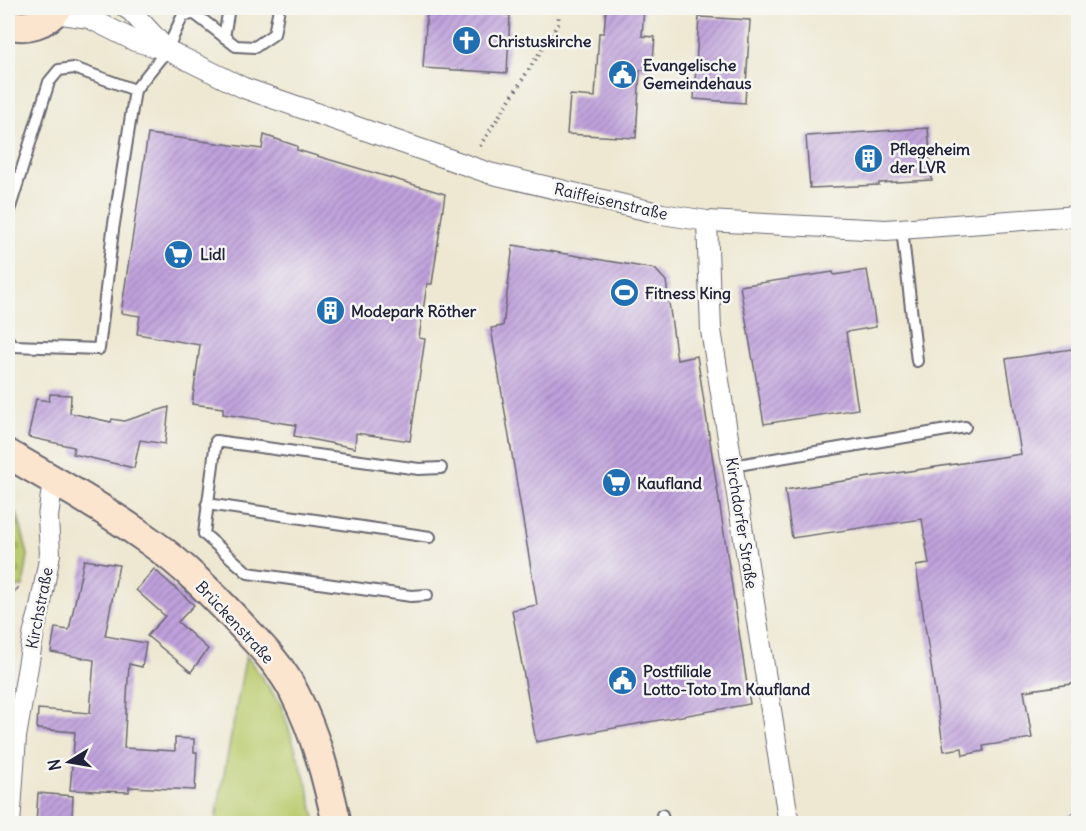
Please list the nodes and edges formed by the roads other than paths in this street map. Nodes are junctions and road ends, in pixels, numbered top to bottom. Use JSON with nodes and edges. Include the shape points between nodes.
{"nodes":[{"id":1,"x":126,"y":8,"type":"edge"},
{"id":2,"x":229,"y":8,"type":"edge"},
{"id":3,"x":279,"y":8,"type":"edge"},
{"id":4,"x":56,"y":10,"type":"edge"},
{"id":5,"x":9,"y":30,"type":"edge"},
{"id":6,"x":224,"y":37,"type":"junction"},
{"id":7,"x":167,"y":50,"type":"junction"},
{"id":8,"x":135,"y":90,"type":"junction"},
{"id":9,"x":8,"y":214,"type":"edge"},
{"id":10,"x":1078,"y":216,"type":"edge"},
{"id":11,"x":707,"y":221,"type":"junction"},
{"id":12,"x":902,"y":229,"type":"junction"},
{"id":13,"x":8,"y":340,"type":"edge"},
{"id":14,"x":917,"y":361,"type":"dead end"},
{"id":15,"x":965,"y":427,"type":"dead end"},
{"id":16,"x":8,"y":454,"type":"edge"},
{"id":17,"x":732,"y":466,"type":"junction"},
{"id":18,"x":441,"y":468,"type":"dead end"},
{"id":19,"x":53,"y":480,"type":"junction"},
{"id":20,"x":207,"y":504,"type":"junction"},
{"id":21,"x":430,"y":537,"type":"dead end"},
{"id":22,"x":427,"y":595,"type":"dead end"},
{"id":23,"x":12,"y":737,"type":"edge"},
{"id":24,"x":10,"y":824,"type":"edge"},
{"id":25,"x":337,"y":824,"type":"edge"},
{"id":26,"x":789,"y":824,"type":"edge"}],
"edges":[{"from":1,"to":7,"type":"street","name":"Raiffeisenstraße"},
{"from":2,"to":6,"type":"lane"},
{"from":3,"to":6,"type":"lane","via":[[274,34],[255,47],[236,46]]},
{"from":4,"to":5,"type":"street","via":[[36,24]]},
{"from":4,"to":7,"type":"street","name":"Raiffeisenstraße","via":[[89,18],[135,41]]},
{"from":6,"to":7,"type":"lane","via":[[195,14],[183,15]]},
{"from":7,"to":8,"type":"lane"},
{"from":7,"to":11,"type":"street","name":"Raiffeisenstraße","via":[[244,88],[475,168],[662,214]]},
{"from":8,"to":9,"type":"lane","via":[[74,68],[59,70],[49,82]]},
{"from":8,"to":13,"type":"lane","via":[[99,349],[13,346]]},
{"from":10,"to":12,"type":"street","name":"Raiffeisenstraße"},
{"from":11,"to":12,"type":"street","name":"Raiffeisenstraße"},
{"from":11,"to":17,"type":"street","name":"Kirchdorfer Straße","via":[[711,330]]},
{"from":12,"to":14,"type":"lane"},
{"from":15,"to":17,"type":"lane"},
{"from":16,"to":19,"type":"street"},
{"from":17,"to":26,"type":"street","name":"Kirchdorfer Straße"},
{"from":18,"to":20,"type":"lane","via":[[419,469],[216,441]]},
{"from":19,"to":23,"type":"street","name":"Kirchstraße","via":[[48,517],[50,554]]},
{"from":19,"to":25,"type":"street","name":"Brückenstraße","via":[[148,540],[211,593],[257,642],[294,691],[308,722]]},
{"from":20,"to":21,"type":"lane"},
{"from":20,"to":22,"type":"lane","via":[[204,534],[248,573]]},
{"from":23,"to":24,"type":"street","name":"Kirchstraße"}]}
